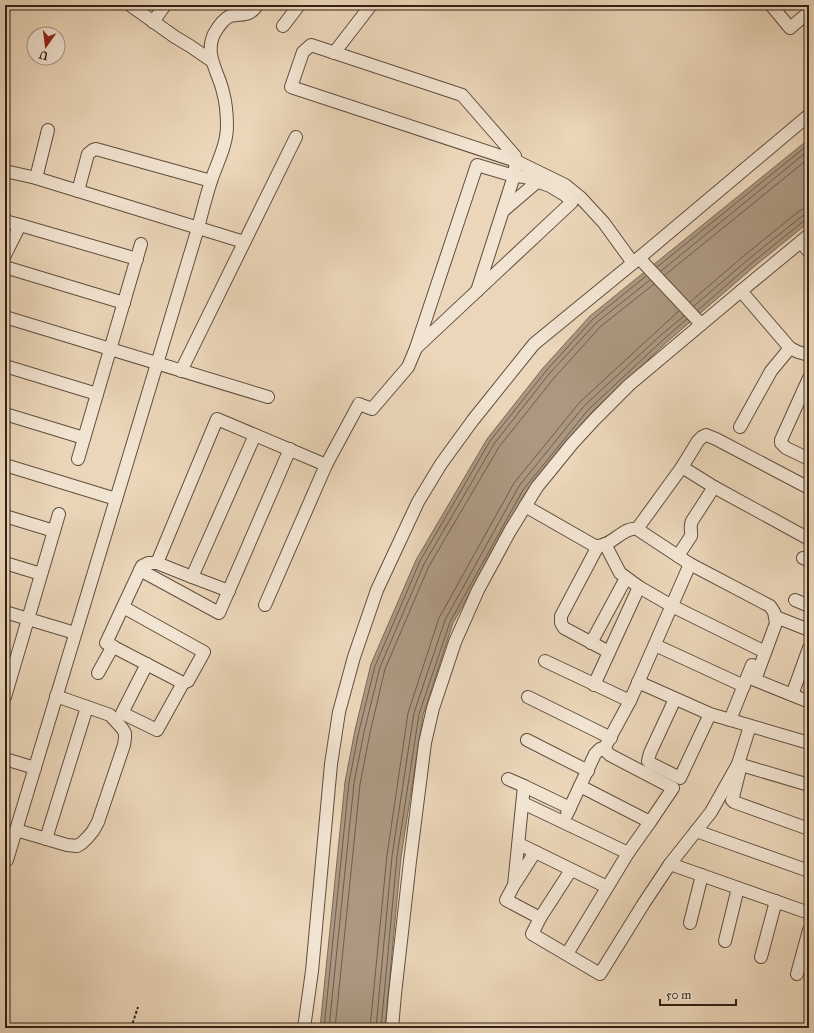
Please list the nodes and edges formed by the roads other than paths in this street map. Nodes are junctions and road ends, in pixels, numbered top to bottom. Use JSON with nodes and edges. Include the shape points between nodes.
{"nodes":[{"id":1,"x":130,"y":5,"type":"edge"},
{"id":2,"x":165,"y":5,"type":"edge"},
{"id":3,"x":256,"y":5,"type":"edge"},
{"id":4,"x":299,"y":5,"type":"edge"},
{"id":5,"x":371,"y":5,"type":"edge"},
{"id":6,"x":771,"y":5,"type":"edge"},
{"id":7,"x":809,"y":12,"type":"edge"},
{"id":8,"x":153,"y":22,"type":"junction"},
{"id":9,"x":283,"y":26,"type":"dead end"},
{"id":10,"x":334,"y":53,"type":"junction"},
{"id":11,"x":212,"y":61,"type":"junction"},
{"id":12,"x":809,"y":115,"type":"edge"},
{"id":13,"x":48,"y":130,"type":"dead end"},
{"id":14,"x":296,"y":137,"type":"dead end"},
{"id":15,"x":516,"y":161,"type":"junction"},
{"id":16,"x":5,"y":171,"type":"edge"},
{"id":17,"x":514,"y":176,"type":"junction"},
{"id":18,"x":36,"y":178,"type":"junction"},
{"id":19,"x":211,"y":181,"type":"junction"},
{"id":20,"x":537,"y":182,"type":"junction"},
{"id":21,"x":78,"y":191,"type":"junction"},
{"id":22,"x":503,"y":211,"type":"junction"},
{"id":23,"x":5,"y":222,"type":"edge"},
{"id":24,"x":20,"y":225,"type":"junction"},
{"id":25,"x":198,"y":228,"type":"junction"},
{"id":26,"x":805,"y":238,"type":"edge"},
{"id":27,"x":244,"y":242,"type":"junction"},
{"id":28,"x":141,"y":244,"type":"dead end"},
{"id":29,"x":809,"y":252,"type":"edge"},
{"id":30,"x":5,"y":255,"type":"edge"},
{"id":31,"x":137,"y":259,"type":"junction"},
{"id":32,"x":636,"y":260,"type":"junction"},
{"id":33,"x":5,"y":267,"type":"edge"},
{"id":34,"x":477,"y":291,"type":"junction"},
{"id":35,"x":741,"y":291,"type":"junction"},
{"id":36,"x":124,"y":303,"type":"junction"},
{"id":37,"x":5,"y":317,"type":"edge"},
{"id":38,"x":701,"y":324,"type":"junction"},
{"id":39,"x":416,"y":348,"type":"junction"},
{"id":40,"x":790,"y":348,"type":"junction"},
{"id":41,"x":110,"y":349,"type":"junction"},
{"id":42,"x":809,"y":355,"type":"edge"},
{"id":43,"x":157,"y":363,"type":"junction"},
{"id":44,"x":5,"y":366,"type":"edge"},
{"id":45,"x":181,"y":371,"type":"junction"},
{"id":46,"x":809,"y":378,"type":"edge"},
{"id":47,"x":97,"y":394,"type":"junction"},
{"id":48,"x":268,"y":397,"type":"dead end"},
{"id":49,"x":5,"y":414,"type":"edge"},
{"id":50,"x":740,"y":427,"type":"dead end"},
{"id":51,"x":254,"y":435,"type":"junction"},
{"id":52,"x":84,"y":438,"type":"junction"},
{"id":53,"x":290,"y":449,"type":"junction"},
{"id":54,"x":78,"y":459,"type":"dead end"},
{"id":55,"x":809,"y":459,"type":"edge"},
{"id":56,"x":326,"y":464,"type":"junction"},
{"id":57,"x":5,"y":465,"type":"edge"},
{"id":58,"x":682,"y":467,"type":"junction"},
{"id":59,"x":714,"y":487,"type":"junction"},
{"id":60,"x":809,"y":488,"type":"edge"},
{"id":61,"x":116,"y":499,"type":"junction"},
{"id":62,"x":525,"y":506,"type":"junction"},
{"id":63,"x":59,"y":514,"type":"dead end"},
{"id":64,"x":5,"y":516,"type":"edge"},
{"id":65,"x":637,"y":529,"type":"junction"},
{"id":66,"x":54,"y":531,"type":"junction"},
{"id":67,"x":809,"y":539,"type":"edge"},
{"id":68,"x":602,"y":545,"type":"junction"},
{"id":69,"x":678,"y":556,"type":"junction"},
{"id":70,"x":157,"y":562,"type":"junction"},
{"id":71,"x":5,"y":563,"type":"edge"},
{"id":72,"x":690,"y":564,"type":"junction"},
{"id":73,"x":140,"y":570,"type":"junction"},
{"id":74,"x":41,"y":574,"type":"junction"},
{"id":75,"x":192,"y":577,"type":"junction"},
{"id":76,"x":626,"y":578,"type":"junction"},
{"id":77,"x":639,"y":587,"type":"junction"},
{"id":78,"x":229,"y":591,"type":"junction"},
{"id":79,"x":796,"y":600,"type":"dead end"},
{"id":80,"x":265,"y":605,"type":"dead end"},
{"id":81,"x":672,"y":606,"type":"junction"},
{"id":82,"x":809,"y":606,"type":"edge"},
{"id":83,"x":123,"y":607,"type":"junction"},
{"id":84,"x":5,"y":612,"type":"edge"},
{"id":85,"x":775,"y":614,"type":"junction"},
{"id":86,"x":28,"y":619,"type":"junction"},
{"id":87,"x":809,"y":630,"type":"edge"},
{"id":88,"x":75,"y":633,"type":"junction"},
{"id":89,"x":591,"y":643,"type":"junction"},
{"id":90,"x":655,"y":645,"type":"junction"},
{"id":91,"x":113,"y":646,"type":"junction"},
{"id":92,"x":809,"y":648,"type":"edge"},
{"id":93,"x":759,"y":649,"type":"junction"},
{"id":94,"x":609,"y":652,"type":"junction"},
{"id":95,"x":545,"y":661,"type":"dead end"},
{"id":96,"x":147,"y":664,"type":"junction"},
{"id":97,"x":10,"y":665,"type":"edge"},
{"id":98,"x":98,"y":673,"type":"dead end"},
{"id":99,"x":749,"y":681,"type":"junction"},
{"id":100,"x":638,"y":682,"type":"junction"},
{"id":101,"x":183,"y":683,"type":"junction"},
{"id":102,"x":594,"y":684,"type":"junction"},
{"id":103,"x":792,"y":695,"type":"junction"},
{"id":104,"x":56,"y":696,"type":"junction"},
{"id":105,"x":5,"y":697,"type":"edge"},
{"id":106,"x":528,"y":697,"type":"dead end"},
{"id":107,"x":675,"y":699,"type":"junction"},
{"id":108,"x":630,"y":701,"type":"junction"},
{"id":109,"x":807,"y":701,"type":"dead end"},
{"id":110,"x":87,"y":707,"type":"junction"},
{"id":111,"x":710,"y":714,"type":"junction"},
{"id":112,"x":730,"y":720,"type":"junction"},
{"id":113,"x":750,"y":726,"type":"junction"},
{"id":114,"x":527,"y":740,"type":"dead end"},
{"id":115,"x":608,"y":742,"type":"junction"},
{"id":116,"x":809,"y":743,"type":"edge"},
{"id":117,"x":5,"y":759,"type":"edge"},
{"id":118,"x":738,"y":764,"type":"junction"},
{"id":119,"x":34,"y":768,"type":"junction"},
{"id":120,"x":588,"y":771,"type":"junction"},
{"id":121,"x":508,"y":779,"type":"dead end"},
{"id":122,"x":676,"y":783,"type":"junction"},
{"id":123,"x":809,"y":785,"type":"edge"},
{"id":124,"x":524,"y":786,"type":"junction"},
{"id":125,"x":580,"y":786,"type":"junction"},
{"id":126,"x":523,"y":803,"type":"junction"},
{"id":127,"x":570,"y":808,"type":"junction"},
{"id":128,"x":563,"y":822,"type":"junction"},
{"id":129,"x":650,"y":822,"type":"junction"},
{"id":130,"x":809,"y":829,"type":"edge"},
{"id":131,"x":16,"y":830,"type":"junction"},
{"id":132,"x":696,"y":831,"type":"junction"},
{"id":133,"x":46,"y":839,"type":"junction"},
{"id":134,"x":519,"y":844,"type":"junction"},
{"id":135,"x":535,"y":852,"type":"junction"},
{"id":136,"x":628,"y":853,"type":"junction"},
{"id":137,"x":7,"y":860,"type":"dead end"},
{"id":138,"x":670,"y":864,"type":"junction"},
{"id":139,"x":571,"y":870,"type":"junction"},
{"id":140,"x":809,"y":871,"type":"edge"},
{"id":141,"x":702,"y":875,"type":"junction"},
{"id":142,"x":514,"y":885,"type":"junction"},
{"id":143,"x":607,"y":887,"type":"junction"},
{"id":144,"x":738,"y":888,"type":"junction"},
{"id":145,"x":776,"y":901,"type":"junction"},
{"id":146,"x":808,"y":910,"type":"edge"},
{"id":147,"x":540,"y":918,"type":"junction"},
{"id":148,"x":690,"y":923,"type":"dead end"},
{"id":149,"x":809,"y":930,"type":"edge"},
{"id":150,"x":725,"y":941,"type":"dead end"},
{"id":151,"x":567,"y":954,"type":"junction"},
{"id":152,"x":761,"y":957,"type":"dead end"},
{"id":153,"x":797,"y":974,"type":"dead end"},
{"id":154,"x":304,"y":1028,"type":"edge"},
{"id":155,"x":392,"y":1028,"type":"edge"}],
"edges":[{"from":1,"to":8,"type":"street"},
{"from":2,"to":8,"type":"street"},
{"from":3,"to":11,"type":"street","via":[[248,14],[231,16],[220,24],[212,43]]},
{"from":4,"to":9,"type":"street"},
{"from":5,"to":10,"type":"street"},
{"from":6,"to":7,"type":"street","via":[[790,28]]},
{"from":8,"to":11,"type":"street"},
{"from":10,"to":15,"type":"street","via":[[462,95],[515,156]]},
{"from":10,"to":15,"type":"street","via":[[311,45],[303,52],[291,87]]},
{"from":11,"to":19,"type":"street","via":[[223,91],[227,126],[225,141]]},
{"from":12,"to":32,"type":"street"},
{"from":13,"to":18,"type":"street"},
{"from":14,"to":27,"type":"street"},
{"from":15,"to":17,"type":"street"},
{"from":15,"to":32,"type":"street","via":[[565,185],[581,198]]},
{"from":16,"to":18,"type":"street"},
{"from":17,"to":20,"type":"street"},
{"from":17,"to":22,"type":"street"},
{"from":17,"to":39,"type":"street","via":[[477,165]]},
{"from":18,"to":21,"type":"street"},
{"from":19,"to":21,"type":"street","via":[[96,149],[88,154]]},
{"from":19,"to":25,"type":"street"},
{"from":20,"to":22,"type":"street"},
{"from":20,"to":34,"type":"street","via":[[550,186],[572,202]]},
{"from":21,"to":25,"type":"street"},
{"from":22,"to":34,"type":"street"},
{"from":23,"to":24,"type":"street"},
{"from":24,"to":30,"type":"street"},
{"from":24,"to":31,"type":"street"},
{"from":25,"to":27,"type":"street"},
{"from":25,"to":43,"type":"street"},
{"from":26,"to":29,"type":"street"},
{"from":26,"to":35,"type":"street"},
{"from":27,"to":45,"type":"street"},
{"from":28,"to":31,"type":"street"},
{"from":31,"to":36,"type":"street"},
{"from":32,"to":38,"type":"street"},
{"from":32,"to":154,"type":"street","via":[[534,344],[478,414],[441,464],[418,502],[377,590],[354,657],[339,712],[334,742],[312,971]]},
{"from":33,"to":36,"type":"street"},
{"from":34,"to":39,"type":"street"},
{"from":35,"to":38,"type":"street"},
{"from":35,"to":40,"type":"street"},
{"from":36,"to":41,"type":"street"},
{"from":37,"to":41,"type":"street"},
{"from":38,"to":62,"type":"street","via":[[629,385],[594,419],[537,487]]},
{"from":39,"to":56,"type":"street","via":[[408,367],[372,408],[359,404]]},
{"from":40,"to":42,"type":"street"},
{"from":40,"to":50,"type":"street","via":[[771,371]]},
{"from":41,"to":43,"type":"street"},
{"from":41,"to":47,"type":"street"},
{"from":43,"to":45,"type":"street"},
{"from":43,"to":61,"type":"street"},
{"from":44,"to":47,"type":"street"},
{"from":45,"to":48,"type":"street"},
{"from":46,"to":55,"type":"street","via":[[781,440],[786,448]]},
{"from":47,"to":52,"type":"street"},
{"from":49,"to":52,"type":"street"},
{"from":51,"to":53,"type":"street"},
{"from":51,"to":70,"type":"street","via":[[217,419]]},
{"from":51,"to":75,"type":"street"},
{"from":52,"to":54,"type":"street"},
{"from":53,"to":56,"type":"street"},
{"from":53,"to":78,"type":"street"},
{"from":56,"to":80,"type":"street"},
{"from":57,"to":61,"type":"street"},
{"from":58,"to":59,"type":"street"},
{"from":58,"to":60,"type":"street","via":[[698,441],[706,435]]},
{"from":58,"to":65,"type":"street"},
{"from":59,"to":67,"type":"street"},
{"from":59,"to":69,"type":"street","via":[[690,524],[691,536]]},
{"from":61,"to":88,"type":"street"},
{"from":62,"to":68,"type":"street","via":[[592,545]]},
{"from":62,"to":155,"type":"street","via":[[478,590],[456,642],[425,743]]},
{"from":63,"to":66,"type":"street"},
{"from":64,"to":66,"type":"street"},
{"from":65,"to":68,"type":"street","via":[[631,528]]},
{"from":65,"to":69,"type":"street"},
{"from":66,"to":74,"type":"street"},
{"from":68,"to":76,"type":"street"},
{"from":68,"to":89,"type":"street","via":[[560,619],[564,628]]},
{"from":69,"to":72,"type":"street"},
{"from":70,"to":73,"type":"street","via":[[148,563]]},
{"from":70,"to":75,"type":"street"},
{"from":71,"to":74,"type":"street"},
{"from":72,"to":81,"type":"street"},
{"from":72,"to":85,"type":"street","via":[[770,606]]},
{"from":73,"to":78,"type":"street","via":[[219,613]]},
{"from":73,"to":83,"type":"street"},
{"from":74,"to":86,"type":"street"},
{"from":75,"to":78,"type":"street"},
{"from":76,"to":77,"type":"street"},
{"from":76,"to":89,"type":"street"},
{"from":77,"to":81,"type":"street"},
{"from":77,"to":94,"type":"street"},
{"from":79,"to":82,"type":"street"},
{"from":81,"to":90,"type":"street"},
{"from":81,"to":93,"type":"street"},
{"from":83,"to":91,"type":"street","via":[[106,643]]},
{"from":83,"to":101,"type":"street","via":[[204,652],[188,680]]},
{"from":84,"to":86,"type":"street"},
{"from":85,"to":87,"type":"street"},
{"from":85,"to":93,"type":"street"},
{"from":85,"to":99,"type":"street","via":[[776,623]]},
{"from":86,"to":88,"type":"street"},
{"from":86,"to":97,"type":"street"},
{"from":88,"to":104,"type":"street"},
{"from":89,"to":94,"type":"street"},
{"from":90,"to":99,"type":"street"},
{"from":90,"to":100,"type":"street"},
{"from":91,"to":96,"type":"street"},
{"from":91,"to":98,"type":"street"},
{"from":92,"to":103,"type":"street"},
{"from":93,"to":99,"type":"street"},
{"from":94,"to":102,"type":"street"},
{"from":95,"to":102,"type":"street"},
{"from":96,"to":101,"type":"street"},
{"from":96,"to":101,"type":"street","via":[[122,713],[157,730]]},
{"from":97,"to":105,"type":"street"},
{"from":99,"to":103,"type":"street"},
{"from":99,"to":112,"type":"street"},
{"from":100,"to":107,"type":"street"},
{"from":100,"to":108,"type":"street"},
{"from":102,"to":108,"type":"street"},
{"from":103,"to":109,"type":"street"},
{"from":104,"to":110,"type":"street"},
{"from":104,"to":119,"type":"street"},
{"from":106,"to":115,"type":"street"},
{"from":107,"to":111,"type":"street"},
{"from":107,"to":122,"type":"street","via":[[648,761]]},
{"from":108,"to":115,"type":"street"},
{"from":110,"to":133,"type":"street"},
{"from":110,"to":133,"type":"street","via":[[110,715],[122,728],[124,745],[102,812],[93,831],[77,846]]},
{"from":111,"to":112,"type":"street"},
{"from":111,"to":122,"type":"street"},
{"from":112,"to":113,"type":"street"},
{"from":113,"to":116,"type":"street"},
{"from":113,"to":118,"type":"street"},
{"from":114,"to":120,"type":"street"},
{"from":115,"to":120,"type":"street","via":[[598,751]]},
{"from":115,"to":122,"type":"street","via":[[606,751],[610,755]]},
{"from":117,"to":119,"type":"street"},
{"from":118,"to":123,"type":"street"},
{"from":118,"to":130,"type":"street","via":[[739,773],[732,800],[734,802]]},
{"from":118,"to":132,"type":"street","via":[[711,812]]},
{"from":119,"to":131,"type":"street"},
{"from":120,"to":125,"type":"street"},
{"from":121,"to":124,"type":"street"},
{"from":122,"to":129,"type":"street"},
{"from":124,"to":126,"type":"street"},
{"from":124,"to":127,"type":"street"},
{"from":125,"to":127,"type":"street"},
{"from":125,"to":129,"type":"street"},
{"from":126,"to":128,"type":"street"},
{"from":126,"to":134,"type":"street"},
{"from":127,"to":128,"type":"street"},
{"from":128,"to":136,"type":"street"},
{"from":129,"to":136,"type":"street"},
{"from":131,"to":133,"type":"street"},
{"from":131,"to":137,"type":"street"},
{"from":132,"to":138,"type":"street"},
{"from":132,"to":140,"type":"street"},
{"from":134,"to":135,"type":"street"},
{"from":134,"to":142,"type":"street"},
{"from":135,"to":139,"type":"street"},
{"from":135,"to":142,"type":"street"},
{"from":136,"to":143,"type":"street"},
{"from":138,"to":141,"type":"street"},
{"from":138,"to":151,"type":"street","via":[[600,974]]},
{"from":139,"to":143,"type":"street"},
{"from":139,"to":147,"type":"street"},
{"from":141,"to":144,"type":"street"},
{"from":141,"to":148,"type":"street"},
{"from":142,"to":147,"type":"street","via":[[506,900]]},
{"from":143,"to":151,"type":"street"},
{"from":144,"to":145,"type":"street"},
{"from":144,"to":150,"type":"street"},
{"from":145,"to":146,"type":"street"},
{"from":145,"to":152,"type":"street"},
{"from":147,"to":151,"type":"street","via":[[532,934]]},
{"from":149,"to":153,"type":"street"}]}
